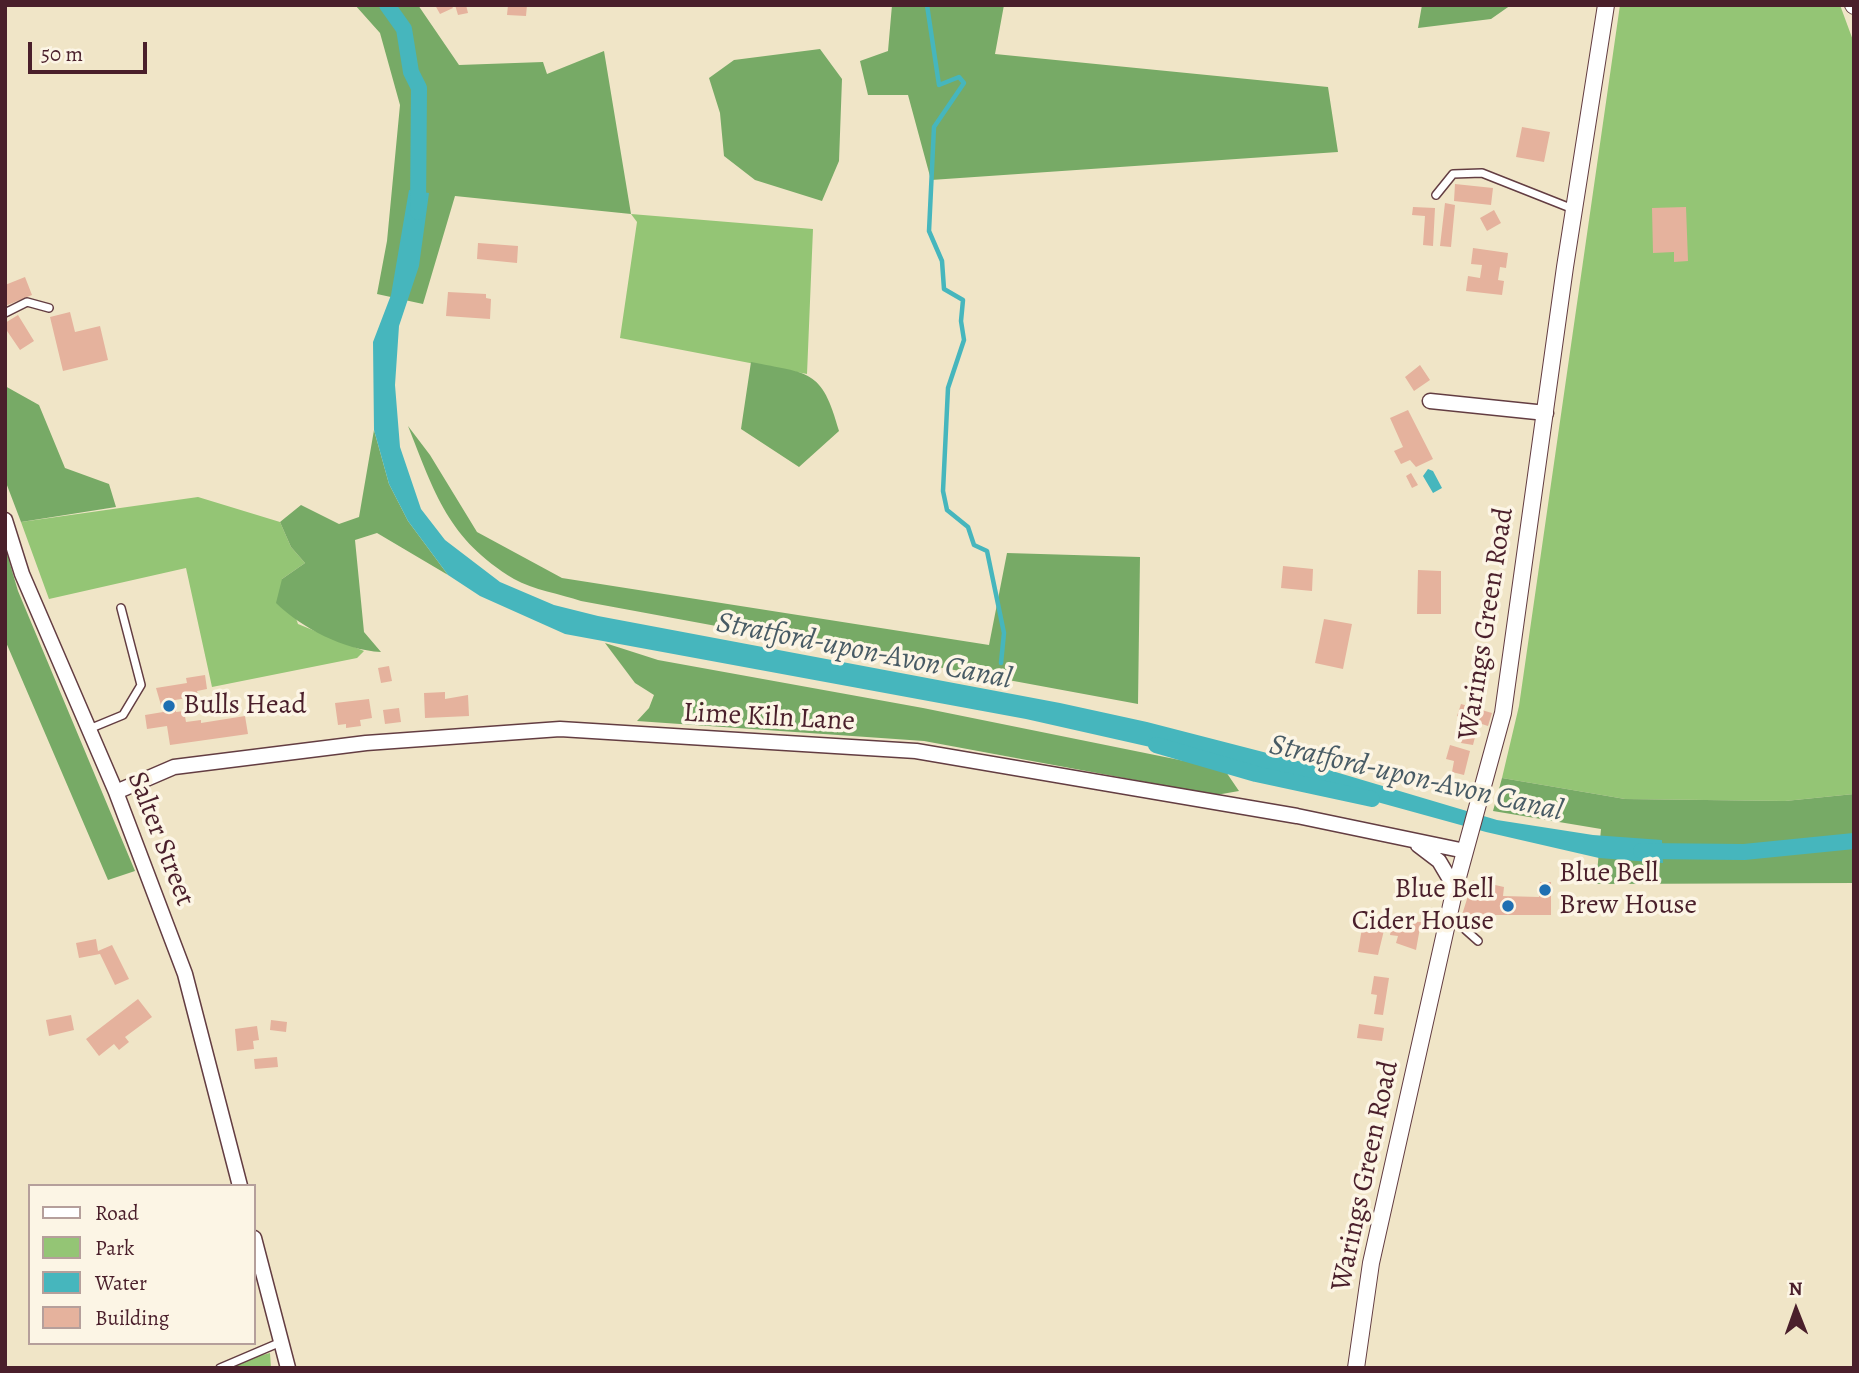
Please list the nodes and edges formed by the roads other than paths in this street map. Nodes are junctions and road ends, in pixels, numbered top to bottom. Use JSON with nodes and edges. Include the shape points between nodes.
{"nodes":[{"id":1,"x":1606,"y":5,"type":"edge"},
{"id":2,"x":1436,"y":195,"type":"dead end"},
{"id":3,"x":1573,"y":210,"type":"junction"},
{"id":4,"x":48,"y":308,"type":"dead end"},
{"id":5,"x":5,"y":313,"type":"edge"},
{"id":6,"x":1430,"y":401,"type":"dead end"},
{"id":7,"x":1546,"y":413,"type":"junction"},
{"id":8,"x":5,"y":520,"type":"edge"},
{"id":9,"x":121,"y":608,"type":"dead end"},
{"id":10,"x":89,"y":729,"type":"junction"},
{"id":11,"x":116,"y":792,"type":"junction"},
{"id":12,"x":1417,"y":844,"type":"junction"},
{"id":13,"x":1468,"y":844,"type":"junction"},
{"id":14,"x":1455,"y":888,"type":"junction"},
{"id":15,"x":1449,"y":915,"type":"junction"},
{"id":16,"x":1478,"y":941,"type":"dead end"},
{"id":17,"x":239,"y":1184,"type":"edge"},
{"id":18,"x":256,"y":1246,"type":"edge"},
{"id":19,"x":281,"y":1342,"type":"junction"},
{"id":20,"x":220,"y":1368,"type":"edge"},
{"id":21,"x":288,"y":1368,"type":"edge"},
{"id":22,"x":1356,"y":1368,"type":"edge"}],
"edges":[{"from":1,"to":3,"type":"street","name":"Warings Green Road"},
{"from":2,"to":3,"type":"lane","via":[[1453,174],[1482,173]]},
{"from":3,"to":7,"type":"street","name":"Warings Green Road"},
{"from":4,"to":5,"type":"lane","via":[[27,302]]},
{"from":6,"to":7,"type":"street"},
{"from":7,"to":13,"type":"street","name":"Warings Green Road","via":[[1503,713]]},
{"from":8,"to":10,"type":"street","name":"Salter Street","via":[[22,574]]},
{"from":9,"to":10,"type":"lane","via":[[141,685],[122,715]]},
{"from":10,"to":11,"type":"street","name":"Salter Street"},
{"from":11,"to":12,"type":"street","name":"Lime Kiln Lane","via":[[174,767],[366,743],[560,729],[916,751],[1297,816]]},
{"from":11,"to":17,"type":"street","name":"Salter Street","via":[[185,974]]},
{"from":12,"to":13,"type":"street","name":"Lime Kiln Lane"},
{"from":12,"to":14,"type":"street","name":"Lime Kiln Lane","via":[[1439,861]]},
{"from":13,"to":14,"type":"street","name":"Warings Green Road"},
{"from":14,"to":15,"type":"street","name":"Warings Green Road"},
{"from":15,"to":16,"type":"lane"},
{"from":15,"to":22,"type":"street","name":"Warings Green Road","via":[[1371,1263]]},
{"from":18,"to":19,"type":"street"},
{"from":19,"to":20,"type":"lane"},
{"from":19,"to":21,"type":"street"}]}
